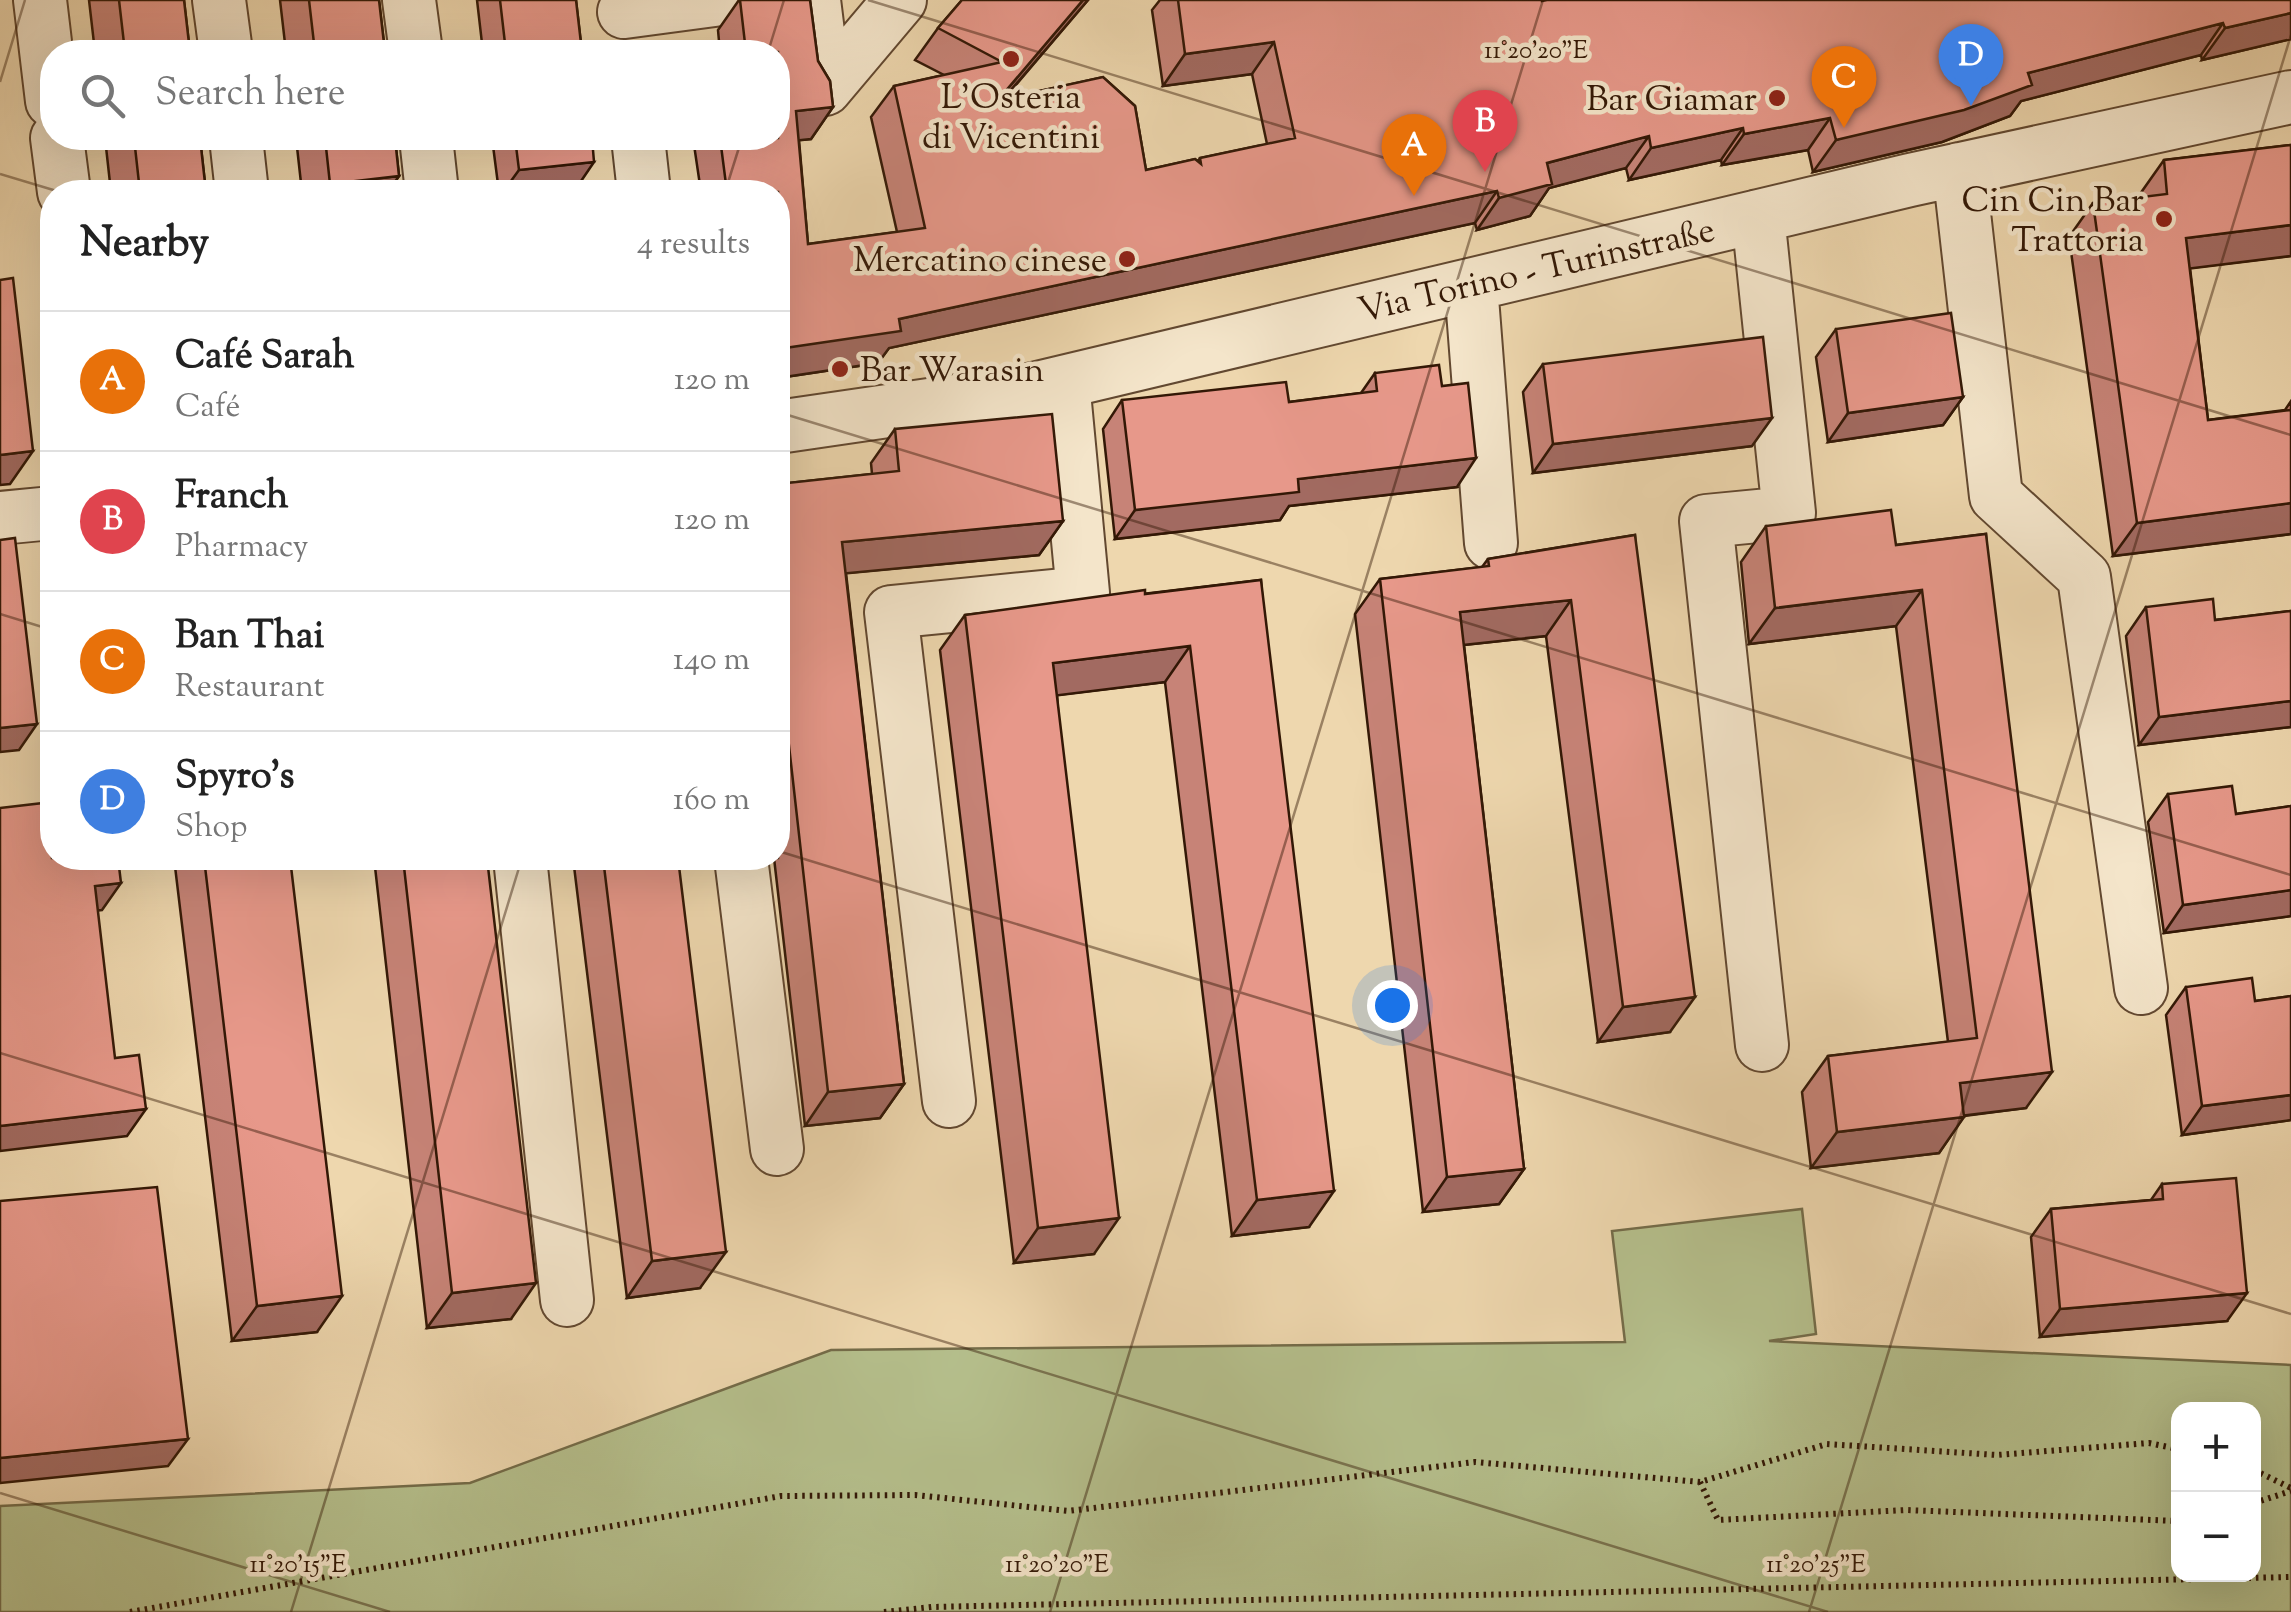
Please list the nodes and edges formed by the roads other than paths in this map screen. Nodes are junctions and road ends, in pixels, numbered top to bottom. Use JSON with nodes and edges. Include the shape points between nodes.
{"nodes":[{"id":1,"x":40,"y":0,"type":"edge"},
{"id":2,"x":220,"y":0,"type":"edge"},
{"id":3,"x":410,"y":0,"type":"edge"},
{"id":4,"x":714,"y":0,"type":"edge"},
{"id":5,"x":814,"y":0,"type":"edge"},
{"id":6,"x":900,"y":0,"type":"edge"},
{"id":7,"x":625,"y":21,"type":"edge"},
{"id":8,"x":45,"y":40,"type":"edge"},
{"id":9,"x":225,"y":40,"type":"edge"},
{"id":10,"x":415,"y":40,"type":"edge"},
{"id":11,"x":2291,"y":97,"type":"edge"},
{"id":12,"x":59,"y":150,"type":"edge"},
{"id":13,"x":237,"y":150,"type":"edge"},
{"id":14,"x":427,"y":150,"type":"edge"},
{"id":15,"x":639,"y":150,"type":"edge"},
{"id":16,"x":1960,"y":169,"type":"junction"},
{"id":17,"x":62,"y":180,"type":"edge"},
{"id":18,"x":241,"y":180,"type":"edge"},
{"id":19,"x":431,"y":180,"type":"edge"},
{"id":20,"x":643,"y":180,"type":"edge"},
{"id":21,"x":1758,"y":216,"type":"junction"},
{"id":22,"x":1470,"y":285,"type":"junction"},
{"id":23,"x":1063,"y":382,"type":"junction"},
{"id":24,"x":790,"y":425,"type":"edge"},
{"id":25,"x":40,"y":513,"type":"edge"},
{"id":26,"x":0,"y":518,"type":"edge"},
{"id":27,"x":1491,"y":543,"type":"dead end"},
{"id":28,"x":521,"y":870,"type":"edge"},
{"id":29,"x":743,"y":870,"type":"edge"},
{"id":30,"x":2141,"y":988,"type":"dead end"},
{"id":31,"x":1762,"y":1046,"type":"dead end"},
{"id":32,"x":950,"y":1101,"type":"dead end"},
{"id":33,"x":778,"y":1149,"type":"dead end"},
{"id":34,"x":567,"y":1300,"type":"dead end"}],
"edges":[{"from":1,"to":8,"type":"street"},
{"from":2,"to":9,"type":"street"},
{"from":3,"to":10,"type":"street"},
{"from":4,"to":7,"type":"street"},
{"from":5,"to":6,"type":"street","via":[[825,89]]},
{"from":11,"to":16,"type":"street","name":"Via Torino - Turinstraße"},
{"from":12,"to":17,"type":"street"},
{"from":13,"to":18,"type":"street"},
{"from":14,"to":19,"type":"street"},
{"from":15,"to":20,"type":"street"},
{"from":16,"to":21,"type":"street","name":"Via Torino - Turinstraße"},
{"from":16,"to":30,"type":"street","via":[[1996,496],[2084,577]]},
{"from":21,"to":22,"type":"street","name":"Via Torino - Turinstraße"},
{"from":21,"to":31,"type":"street","via":[[1790,513],[1706,521]]},
{"from":22,"to":23,"type":"street","name":"Via Torino - Turinstraße"},
{"from":22,"to":27,"type":"street"},
{"from":23,"to":24,"type":"street","name":"Via Torino - Turinstraße"},
{"from":23,"to":32,"type":"street","via":[[1083,593],[892,612]]},
{"from":25,"to":26,"type":"street"},
{"from":28,"to":34,"type":"street"},
{"from":29,"to":33,"type":"street"}]}
